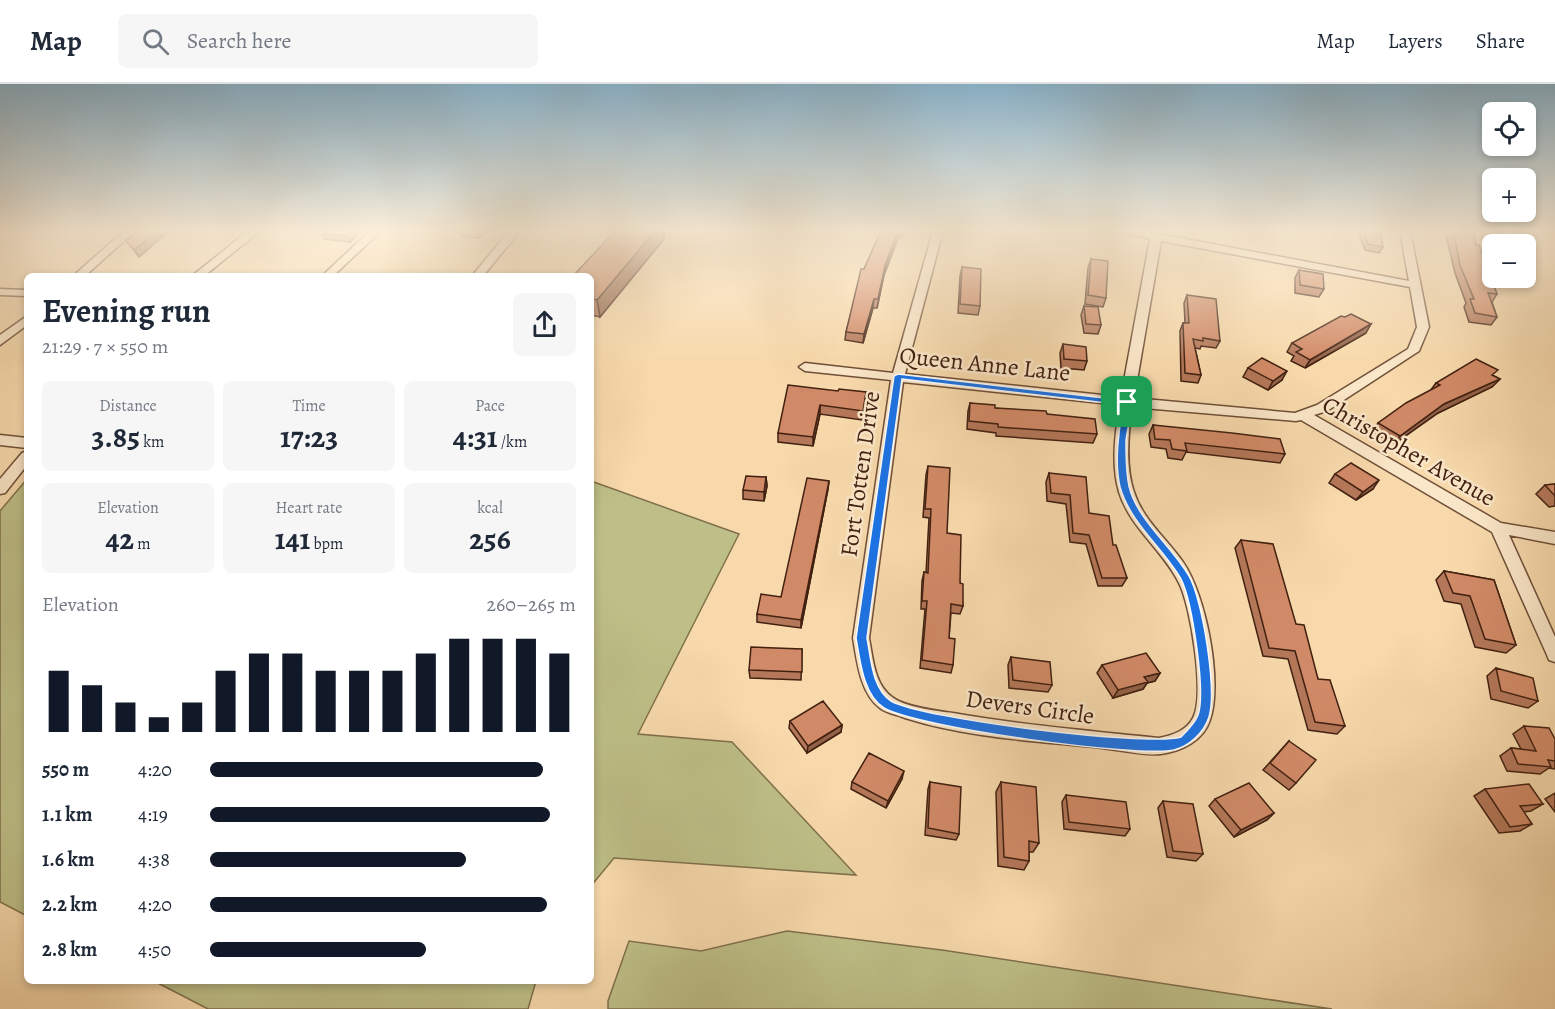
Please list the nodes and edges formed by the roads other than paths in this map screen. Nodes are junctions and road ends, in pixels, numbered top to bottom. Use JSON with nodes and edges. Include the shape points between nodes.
{"nodes":[{"id":1,"x":926,"y":274,"type":"edge"},
{"id":2,"x":1149,"y":274,"type":"edge"},
{"id":3,"x":1357,"y":274,"type":"edge"},
{"id":4,"x":1413,"y":274,"type":"edge"},
{"id":5,"x":1415,"y":285,"type":"junction"},
{"id":6,"x":0,"y":292,"type":"edge"},
{"id":7,"x":24,"y":294,"type":"edge"},
{"id":8,"x":24,"y":321,"type":"edge"},
{"id":9,"x":0,"y":341,"type":"edge"},
{"id":10,"x":805,"y":367,"type":"dead end"},
{"id":11,"x":898,"y":376,"type":"junction"},
{"id":12,"x":1127,"y":402,"type":"junction"},
{"id":13,"x":1303,"y":415,"type":"junction"},
{"id":14,"x":0,"y":440,"type":"edge"},
{"id":15,"x":24,"y":443,"type":"edge"},
{"id":16,"x":24,"y":460,"type":"edge"},
{"id":17,"x":0,"y":489,"type":"edge"},
{"id":18,"x":1498,"y":528,"type":"junction"},
{"id":19,"x":1555,"y":538,"type":"edge"},
{"id":20,"x":1555,"y":655,"type":"edge"},
{"id":21,"x":876,"y":692,"type":"joint"}],
"edges":[{"from":1,"to":11,"type":"street","name":"Fort Totten Drive"},
{"from":2,"to":12,"type":"street"},
{"from":3,"to":5,"type":"street"},
{"from":4,"to":5,"type":"street","name":"Queen Anne Lane"},
{"from":5,"to":13,"type":"street","name":"Queen Anne Lane","via":[[1423,327],[1413,351],[1322,408]]},
{"from":6,"to":7,"type":"street"},
{"from":8,"to":9,"type":"street"},
{"from":10,"to":11,"type":"street","name":"Queen Anne Lane"},
{"from":11,"to":12,"type":"street","name":"Queen Anne Lane"},
{"from":11,"to":21,"type":"street","name":"Fort Totten Drive","via":[[861,638]]},
{"from":12,"to":13,"type":"street","name":"Queen Anne Lane","via":[[1264,416]]},
{"from":12,"to":21,"type":"street","name":"Devers Circle","via":[[1122,440],[1124,485],[1131,504],[1185,578],[1195,607],[1207,693],[1203,717],[1185,741],[1144,746],[999,729],[900,709],[887,704]]},
{"from":13,"to":18,"type":"street","name":"Christopher Avenue"},
{"from":14,"to":15,"type":"street"},
{"from":16,"to":17,"type":"street"},
{"from":18,"to":19,"type":"street"},
{"from":18,"to":20,"type":"street","name":"Christopher Avenue"}]}
